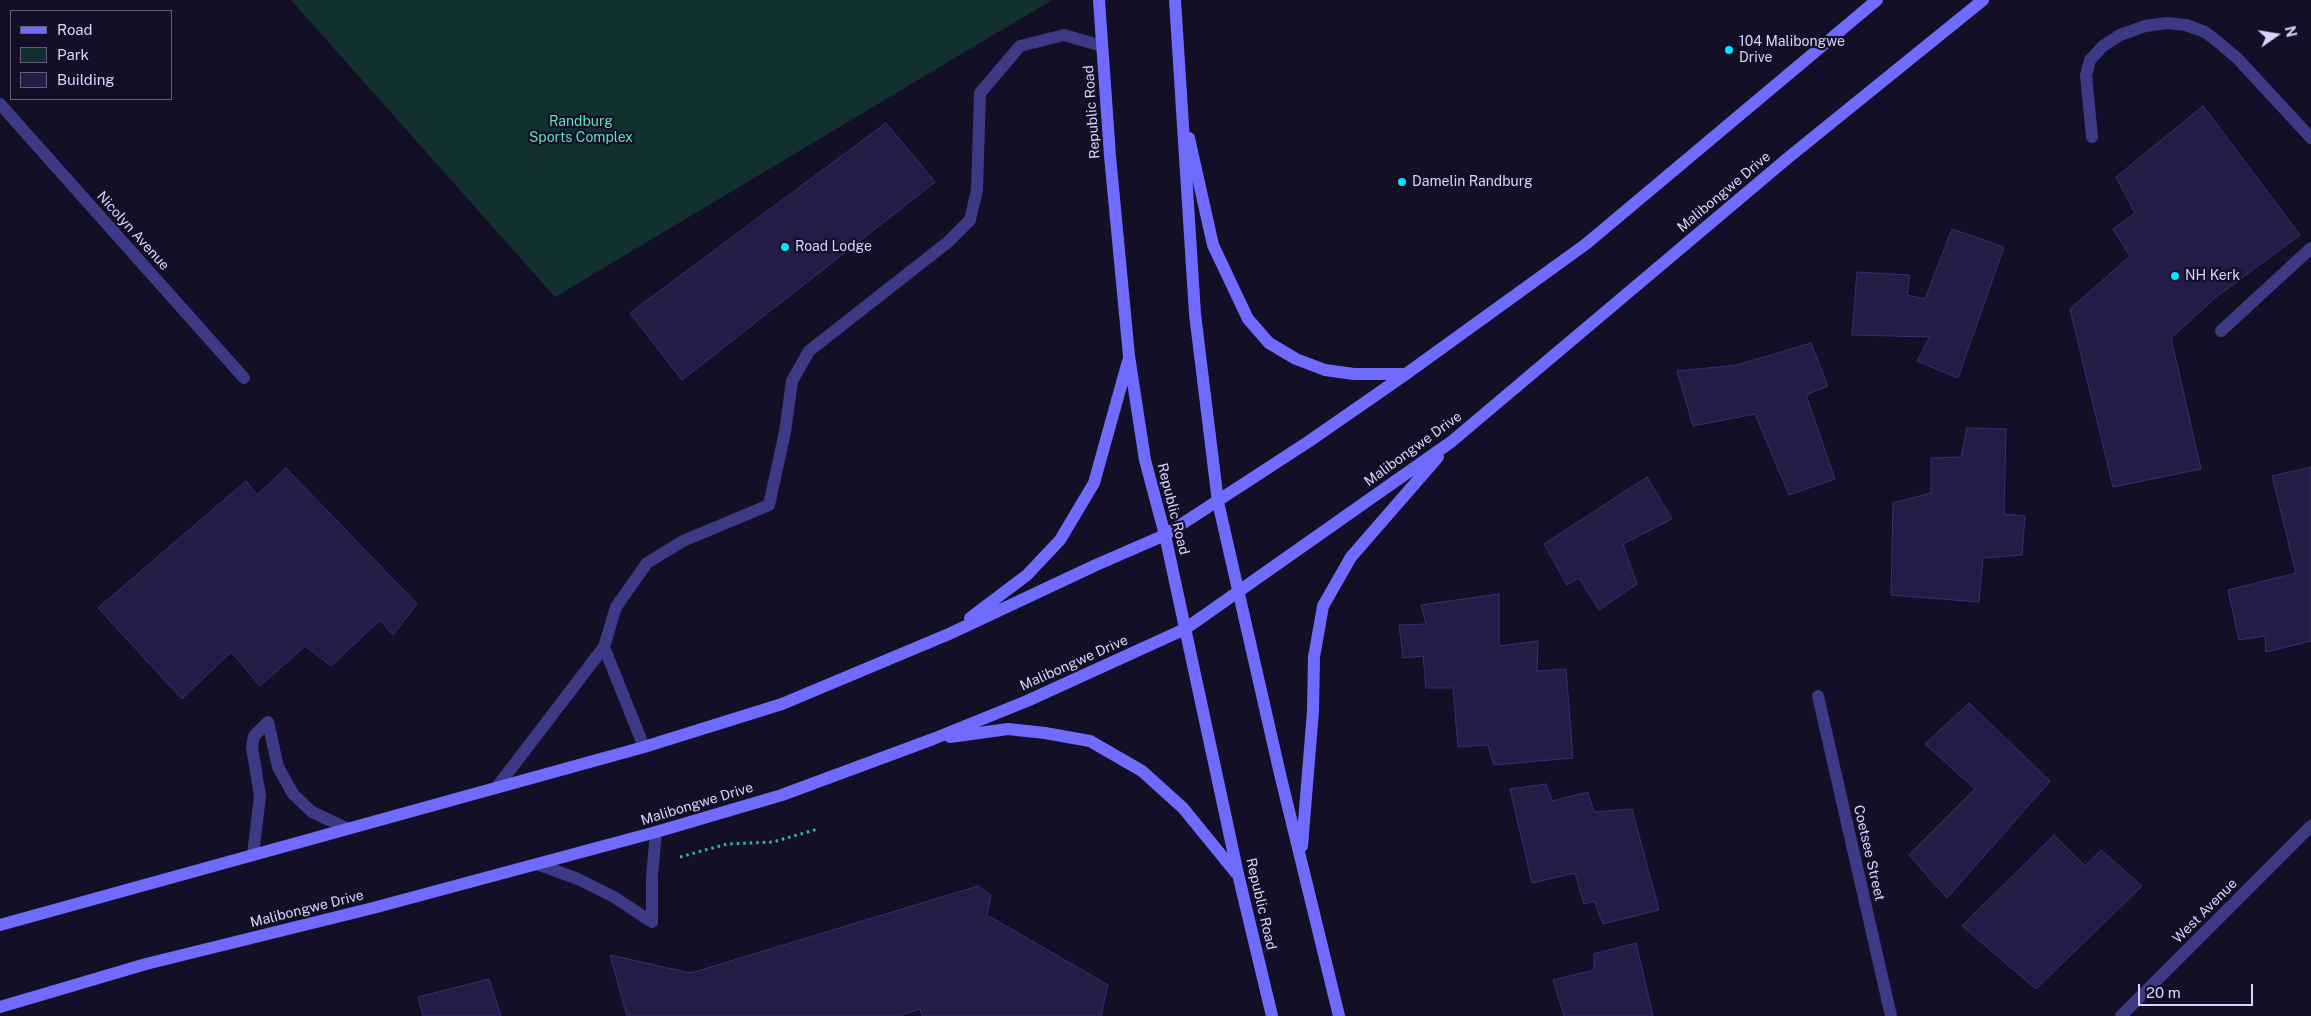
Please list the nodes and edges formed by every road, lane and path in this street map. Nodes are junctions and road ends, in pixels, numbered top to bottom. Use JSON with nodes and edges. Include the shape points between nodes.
{"nodes":[{"id":1,"x":1099,"y":0,"type":"edge"},
{"id":2,"x":1175,"y":0,"type":"edge"},
{"id":3,"x":1877,"y":0,"type":"edge"},
{"id":4,"x":1983,"y":0,"type":"edge"},
{"id":5,"x":1102,"y":46,"type":"junction"},
{"id":6,"x":1180,"y":99,"type":"junction"},
{"id":7,"x":0,"y":104,"type":"edge"},
{"id":8,"x":2092,"y":137,"type":"dead end"},
{"id":9,"x":2311,"y":138,"type":"edge"},
{"id":10,"x":2311,"y":248,"type":"edge"},
{"id":11,"x":2221,"y":331,"type":"dead end"},
{"id":12,"x":1130,"y":356,"type":"junction"},
{"id":13,"x":1406,"y":374,"type":"junction"},
{"id":14,"x":244,"y":378,"type":"dead end"},
{"id":15,"x":1451,"y":442,"type":"junction"},
{"id":16,"x":1218,"y":502,"type":"junction"},
{"id":17,"x":1165,"y":535,"type":"junction"},
{"id":18,"x":1238,"y":592,"type":"junction"},
{"id":19,"x":1184,"y":629,"type":"junction"},
{"id":20,"x":949,"y":634,"type":"junction"},
{"id":21,"x":604,"y":647,"type":"junction"},
{"id":22,"x":1818,"y":696,"type":"dead end"},
{"id":23,"x":933,"y":739,"type":"junction"},
{"id":24,"x":644,"y":748,"type":"junction"},
{"id":25,"x":497,"y":787,"type":"junction"},
{"id":26,"x":2311,"y":826,"type":"edge"},
{"id":27,"x":346,"y":828,"type":"junction"},
{"id":28,"x":818,"y":829,"type":"dead end"},
{"id":29,"x":656,"y":832,"type":"junction"},
{"id":30,"x":253,"y":855,"type":"junction"},
{"id":31,"x":1301,"y":856,"type":"junction"},
{"id":32,"x":537,"y":864,"type":"junction"},
{"id":33,"x":653,"y":865,"type":"junction"},
{"id":34,"x":1238,"y":874,"type":"junction"},
{"id":35,"x":0,"y":925,"type":"edge"},
{"id":36,"x":0,"y":1007,"type":"edge"},
{"id":37,"x":1272,"y":1016,"type":"edge"},
{"id":38,"x":1339,"y":1016,"type":"edge"},
{"id":39,"x":1891,"y":1016,"type":"edge"},
{"id":40,"x":2120,"y":1016,"type":"edge"}],
"edges":[{"from":1,"to":5,"type":"main road","name":"Republic Road"},
{"from":2,"to":6,"type":"main road"},
{"from":3,"to":13,"type":"main road","via":[[1586,244]]},
{"from":4,"to":15,"type":"main road","name":"Malibongwe Drive","via":[[1789,157]]},
{"from":5,"to":12,"type":"main road","name":"Republic Road"},
{"from":5,"to":21,"type":"street","via":[[1064,35],[1020,46],[980,93],[977,190],[970,220],[948,242],[809,351],[792,382],[769,505],[683,541],[647,563],[616,607]]},
{"from":6,"to":13,"type":"main road","via":[[1213,245],[1248,319],[1269,343],[1324,370],[1354,374]]},
{"from":6,"to":16,"type":"main road","via":[[1195,314]]},
{"from":7,"to":14,"type":"street","name":"Nicolyn Avenue"},
{"from":8,"to":9,"type":"street","via":[[2086,75],[2090,60],[2120,35],[2145,26],[2167,23],[2205,32],[2218,42]]},
{"from":10,"to":11,"type":"street"},
{"from":12,"to":17,"type":"main road","name":"Republic Road","via":[[1145,460]]},
{"from":12,"to":20,"type":"main road","via":[[1094,483],[1060,540],[1027,575]]},
{"from":13,"to":16,"type":"main road"},
{"from":15,"to":18,"type":"main road","name":"Malibongwe Drive"},
{"from":15,"to":31,"type":"main road","via":[[1351,557],[1323,606],[1314,658]]},
{"from":16,"to":17,"type":"main road"},
{"from":16,"to":18,"type":"main road"},
{"from":17,"to":19,"type":"main road","name":"Republic Road"},
{"from":17,"to":20,"type":"main road"},
{"from":18,"to":19,"type":"main road","name":"Malibongwe Drive"},
{"from":18,"to":31,"type":"main road"},
{"from":19,"to":23,"type":"main road","name":"Malibongwe Drive","via":[[1027,701]]},
{"from":19,"to":34,"type":"main road","name":"Republic Road"},
{"from":20,"to":24,"type":"main road","via":[[782,704]]},
{"from":21,"to":24,"type":"street"},
{"from":21,"to":25,"type":"street"},
{"from":22,"to":39,"type":"street","name":"Coetsee Street"},
{"from":23,"to":29,"type":"main road","name":"Malibongwe Drive","via":[[782,795]]},
{"from":23,"to":34,"type":"main road","via":[[1008,729],[1090,741],[1142,771],[1176,802]]},
{"from":24,"to":25,"type":"main road"},
{"from":25,"to":27,"type":"main road"},
{"from":26,"to":40,"type":"street","name":"West Avenue"},
{"from":27,"to":30,"type":"main road"},
{"from":27,"to":30,"type":"street","via":[[312,812],[292,794],[278,767],[268,722],[254,736],[252,746],[260,796]]},
{"from":28,"to":33,"type":"path","via":[[774,842],[727,844]]},
{"from":29,"to":32,"type":"main road","name":"Malibongwe Drive"},
{"from":29,"to":33,"type":"street"},
{"from":30,"to":35,"type":"main road"},
{"from":31,"to":38,"type":"main road"},
{"from":32,"to":33,"type":"street","via":[[578,878],[652,922]]},
{"from":32,"to":36,"type":"main road","name":"Malibongwe Drive","via":[[146,964]]},
{"from":34,"to":37,"type":"main road","name":"Republic Road"}]}
